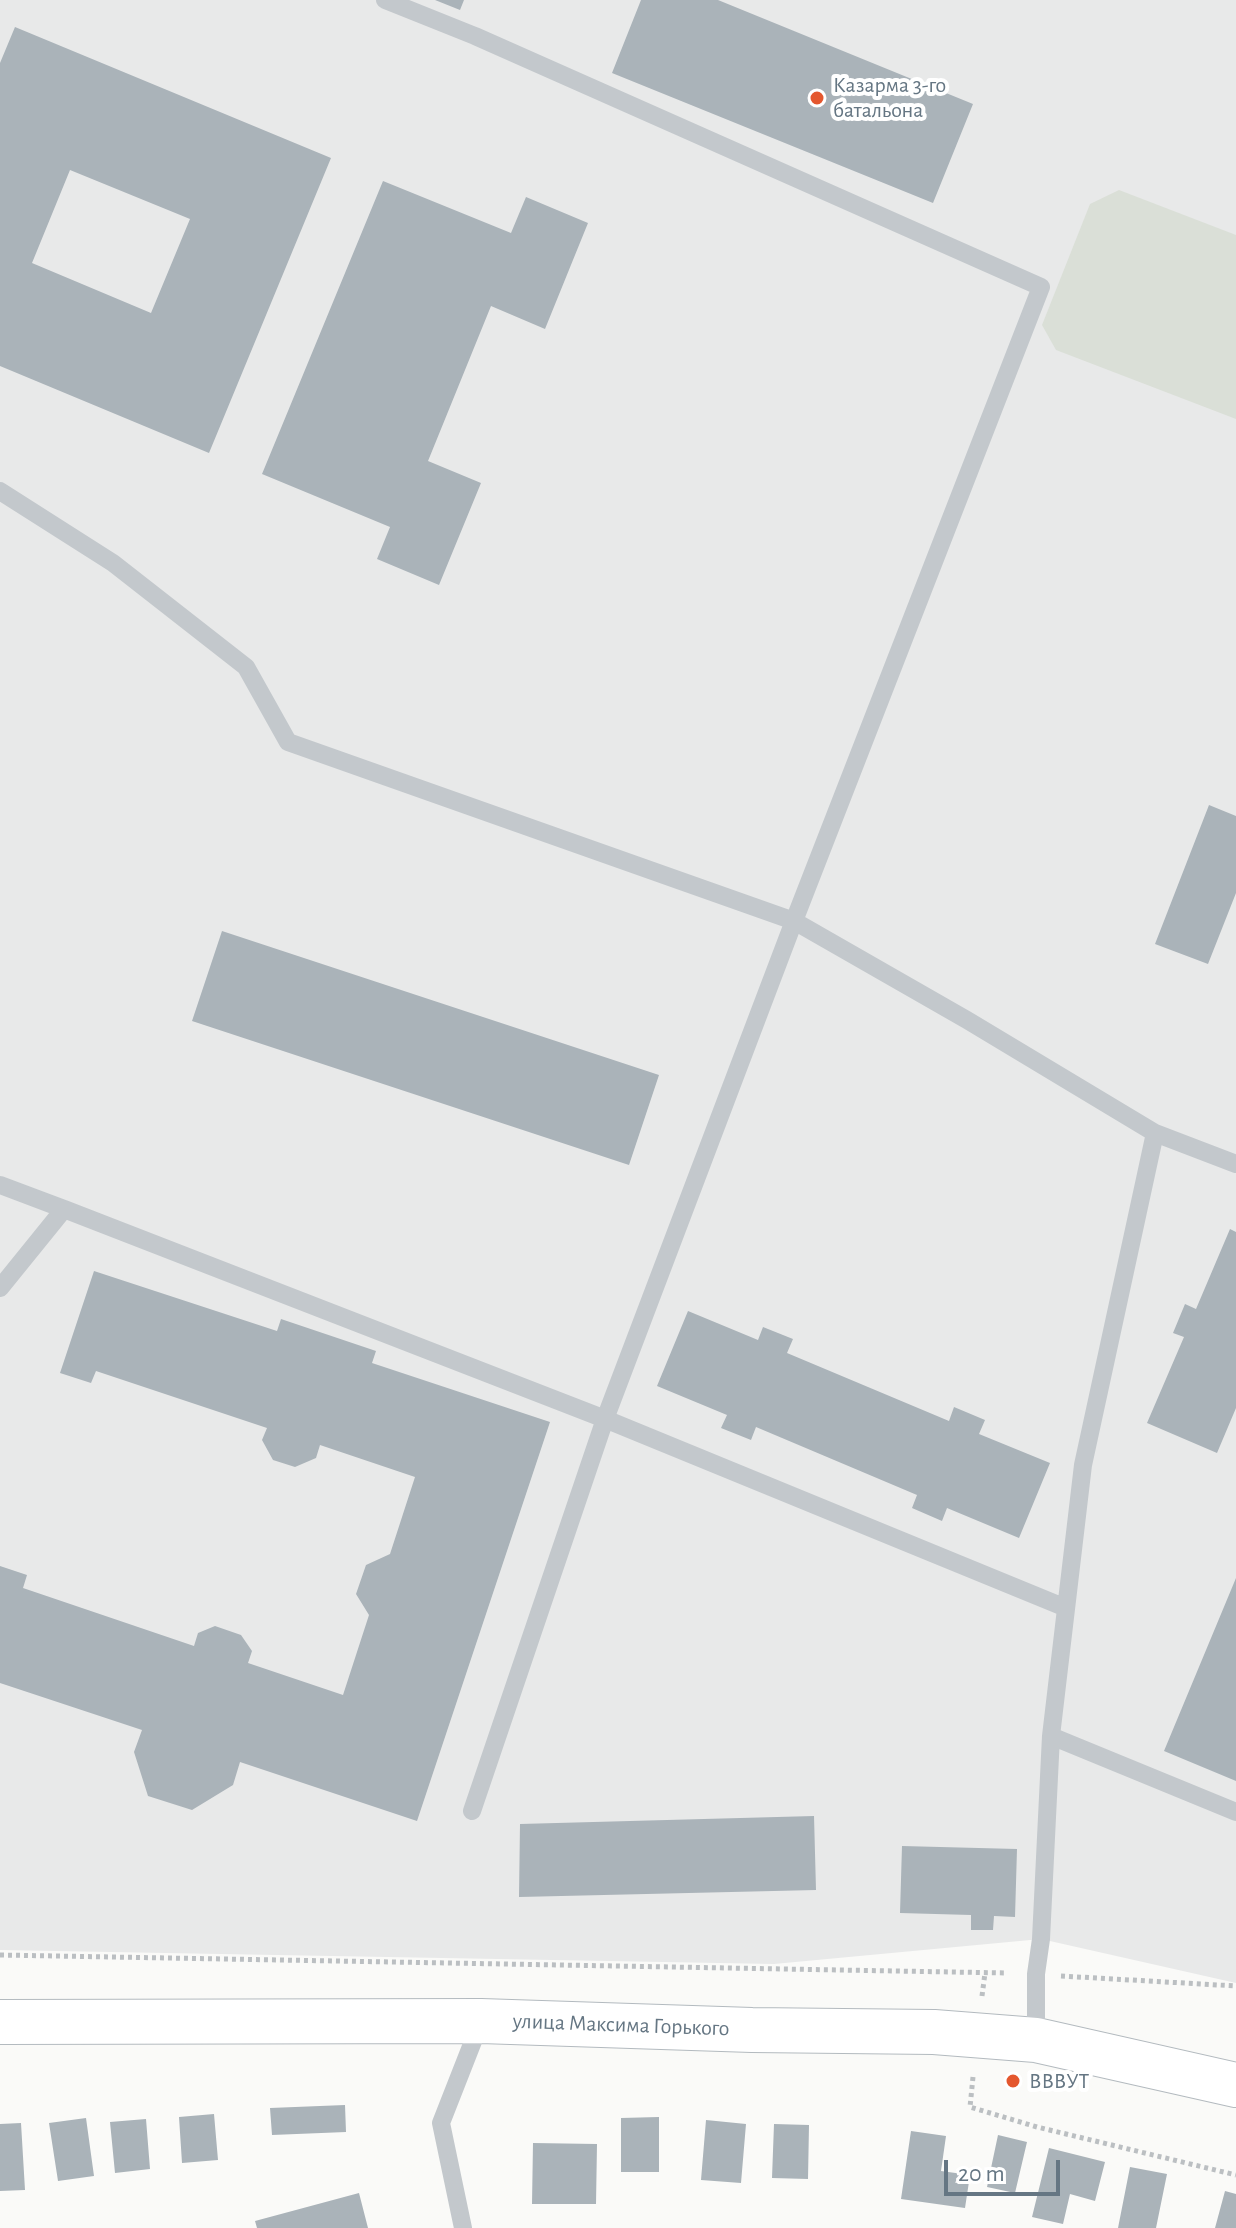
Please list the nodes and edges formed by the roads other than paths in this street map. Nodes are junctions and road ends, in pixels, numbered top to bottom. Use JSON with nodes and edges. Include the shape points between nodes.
{"nodes":[{"id":1,"x":385,"y":0,"type":"edge"},
{"id":2,"x":0,"y":491,"type":"edge"},
{"id":3,"x":794,"y":921,"type":"junction"},
{"id":4,"x":1155,"y":1133,"type":"junction"},
{"id":5,"x":1236,"y":1164,"type":"edge"},
{"id":6,"x":0,"y":1185,"type":"edge"},
{"id":7,"x":64,"y":1209,"type":"junction"},
{"id":8,"x":0,"y":1288,"type":"edge"},
{"id":9,"x":605,"y":1419,"type":"junction"},
{"id":10,"x":1066,"y":1608,"type":"junction"},
{"id":11,"x":1051,"y":1736,"type":"junction"},
{"id":12,"x":472,"y":1811,"type":"dead end"},
{"id":13,"x":1236,"y":1812,"type":"edge"},
{"id":14,"x":481,"y":2021,"type":"junction"},
{"id":15,"x":0,"y":2022,"type":"edge"},
{"id":16,"x":1036,"y":2040,"type":"junction"},
{"id":17,"x":1236,"y":2085,"type":"edge"},
{"id":18,"x":463,"y":2228,"type":"edge"}],
"edges":[{"from":1,"to":3,"type":"lane","via":[[1041,287]]},
{"from":2,"to":3,"type":"lane","via":[[113,563],[246,667],[288,742]]},
{"from":3,"to":4,"type":"lane"},
{"from":3,"to":9,"type":"lane"},
{"from":4,"to":5,"type":"lane"},
{"from":4,"to":10,"type":"lane","via":[[1083,1465]]},
{"from":6,"to":7,"type":"lane"},
{"from":7,"to":8,"type":"lane"},
{"from":7,"to":9,"type":"lane"},
{"from":9,"to":10,"type":"lane"},
{"from":9,"to":12,"type":"lane"},
{"from":10,"to":11,"type":"lane"},
{"from":11,"to":13,"type":"lane"},
{"from":11,"to":16,"type":"lane"},
{"from":14,"to":15,"type":"main road","name":"улица Максима Горького"},
{"from":14,"to":16,"type":"main road","name":"улица Максима Горького","via":[[934,2032]]},
{"from":14,"to":18,"type":"lane","via":[[441,2123]]},
{"from":16,"to":17,"type":"main road","name":"улица Максима Горького"}]}
